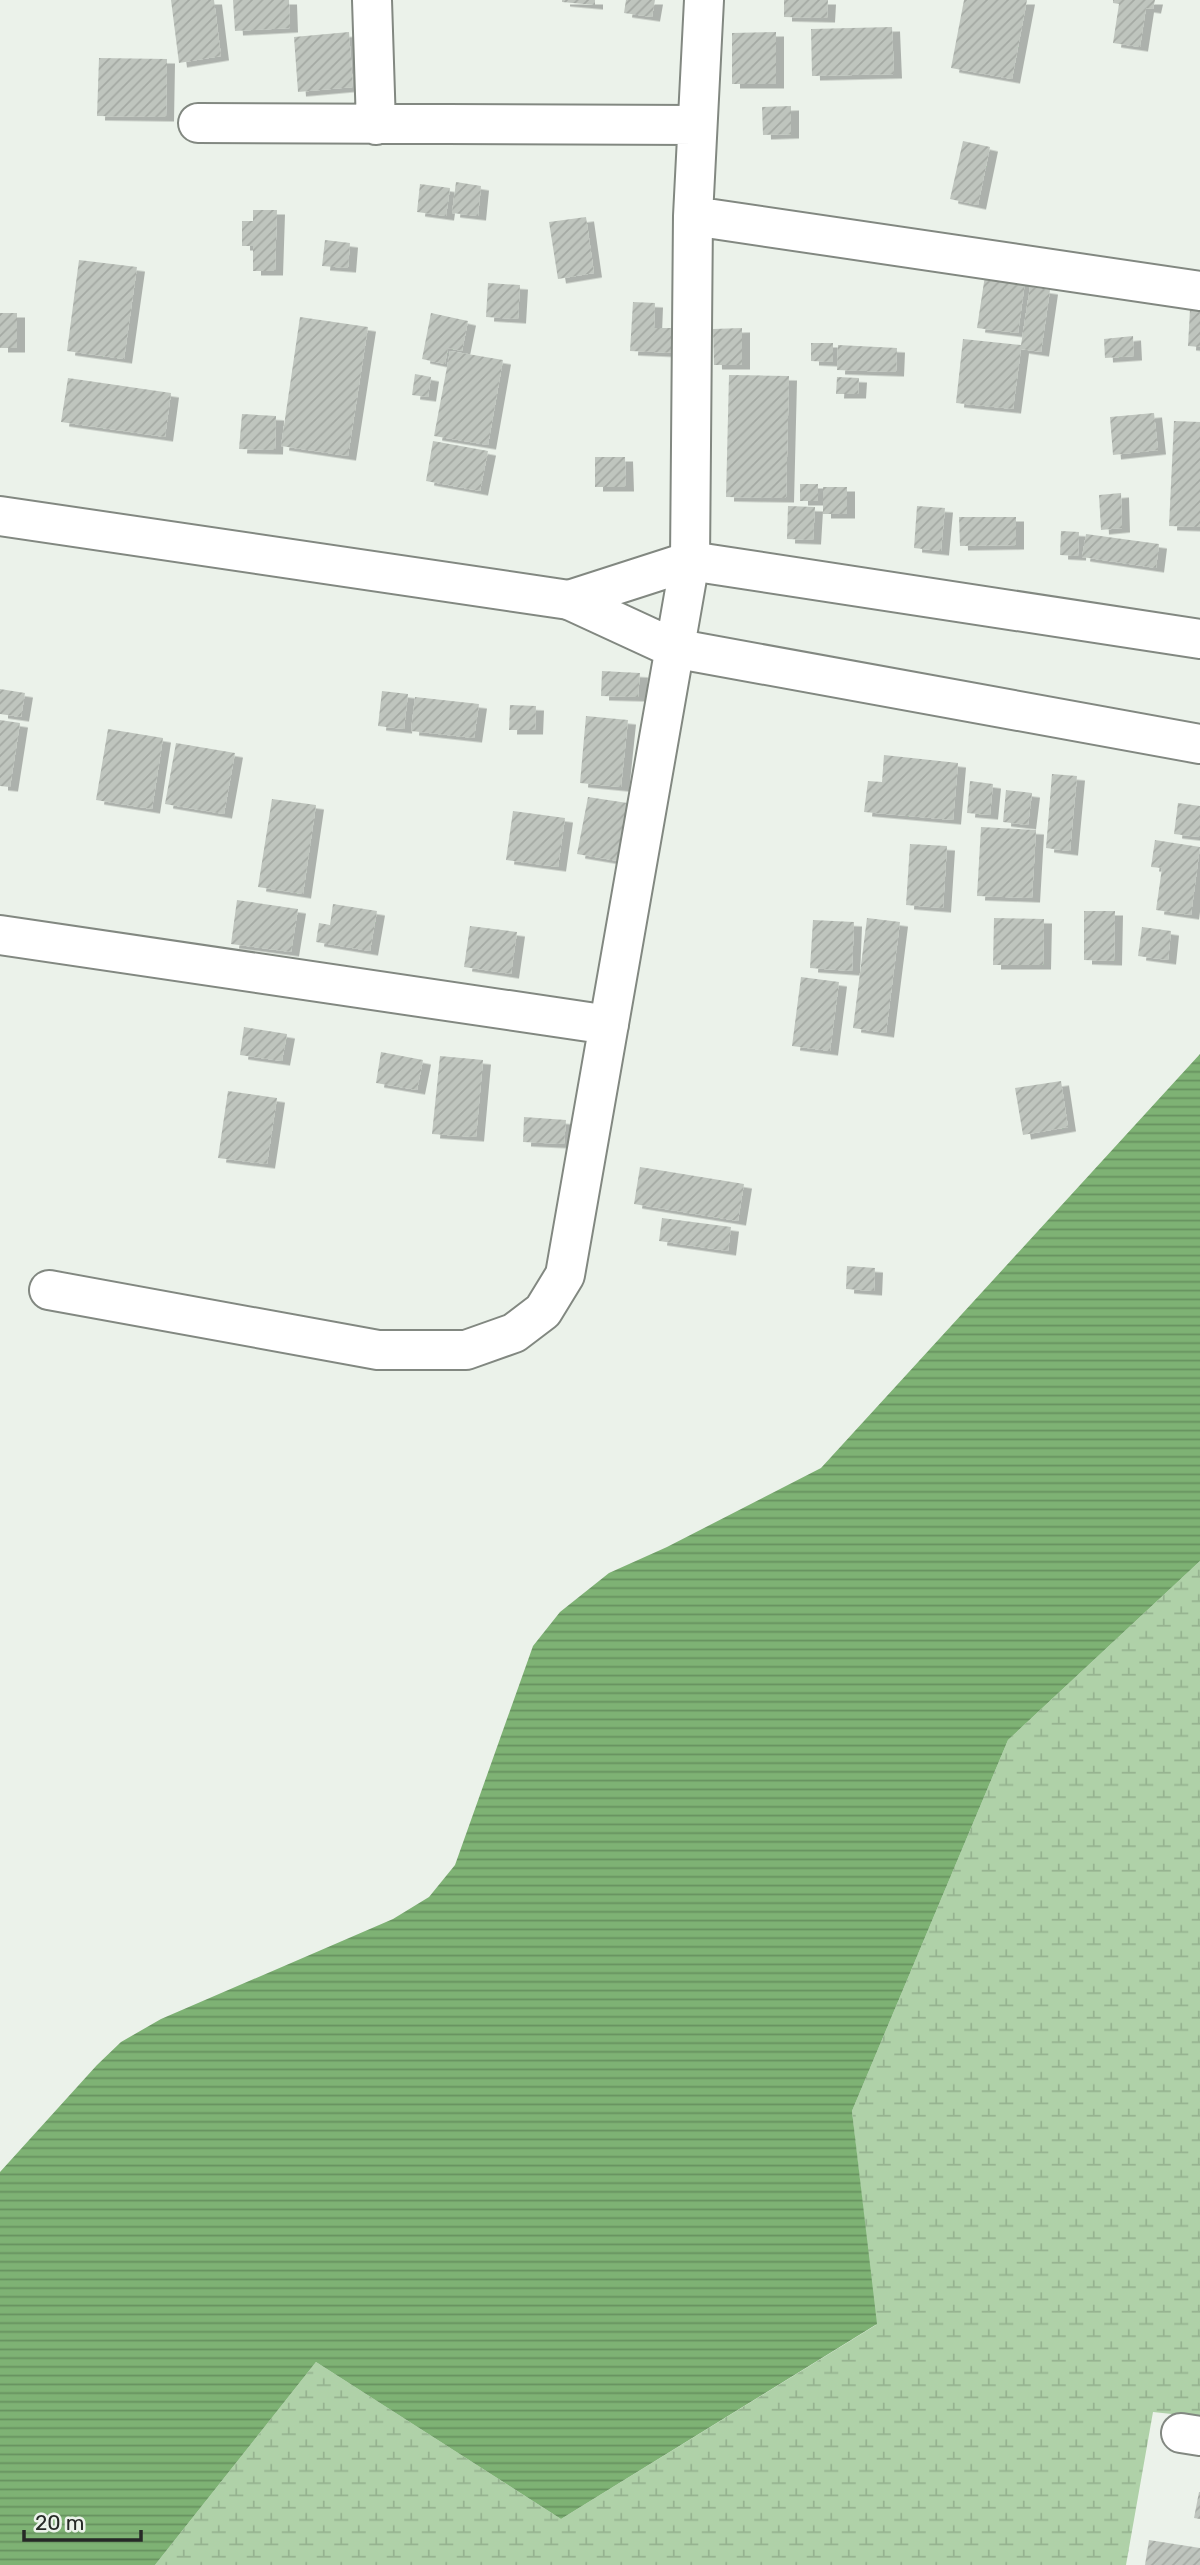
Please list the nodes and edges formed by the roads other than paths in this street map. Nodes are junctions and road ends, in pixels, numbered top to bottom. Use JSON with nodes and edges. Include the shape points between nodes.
{"nodes":[{"id":1,"x":372,"y":0,"type":"edge"},
{"id":2,"x":704,"y":0,"type":"edge"},
{"id":3,"x":198,"y":123,"type":"dead end"},
{"id":4,"x":376,"y":125,"type":"junction"},
{"id":5,"x":697,"y":125,"type":"junction"},
{"id":6,"x":694,"y":216,"type":"junction"},
{"id":7,"x":1200,"y":291,"type":"edge"},
{"id":8,"x":0,"y":516,"type":"edge"},
{"id":9,"x":690,"y":561,"type":"junction"},
{"id":10,"x":569,"y":600,"type":"junction"},
{"id":11,"x":1200,"y":639,"type":"edge"},
{"id":12,"x":673,"y":648,"type":"junction"},
{"id":13,"x":1200,"y":744,"type":"edge"},
{"id":14,"x":0,"y":935,"type":"edge"},
{"id":15,"x":610,"y":1025,"type":"junction"},
{"id":16,"x":49,"y":1290,"type":"dead end"}],
"edges":[{"from":1,"to":4,"type":"street"},
{"from":2,"to":5,"type":"street"},
{"from":3,"to":4,"type":"street"},
{"from":4,"to":5,"type":"street"},
{"from":5,"to":6,"type":"street"},
{"from":6,"to":7,"type":"street"},
{"from":6,"to":9,"type":"street"},
{"from":8,"to":10,"type":"street"},
{"from":9,"to":10,"type":"street"},
{"from":9,"to":11,"type":"street"},
{"from":9,"to":12,"type":"street"},
{"from":10,"to":12,"type":"street"},
{"from":12,"to":13,"type":"street"},
{"from":12,"to":15,"type":"street"},
{"from":14,"to":15,"type":"street"},
{"from":15,"to":16,"type":"street","via":[[565,1275],[543,1311],[514,1333],[466,1350],[377,1350]]}]}
